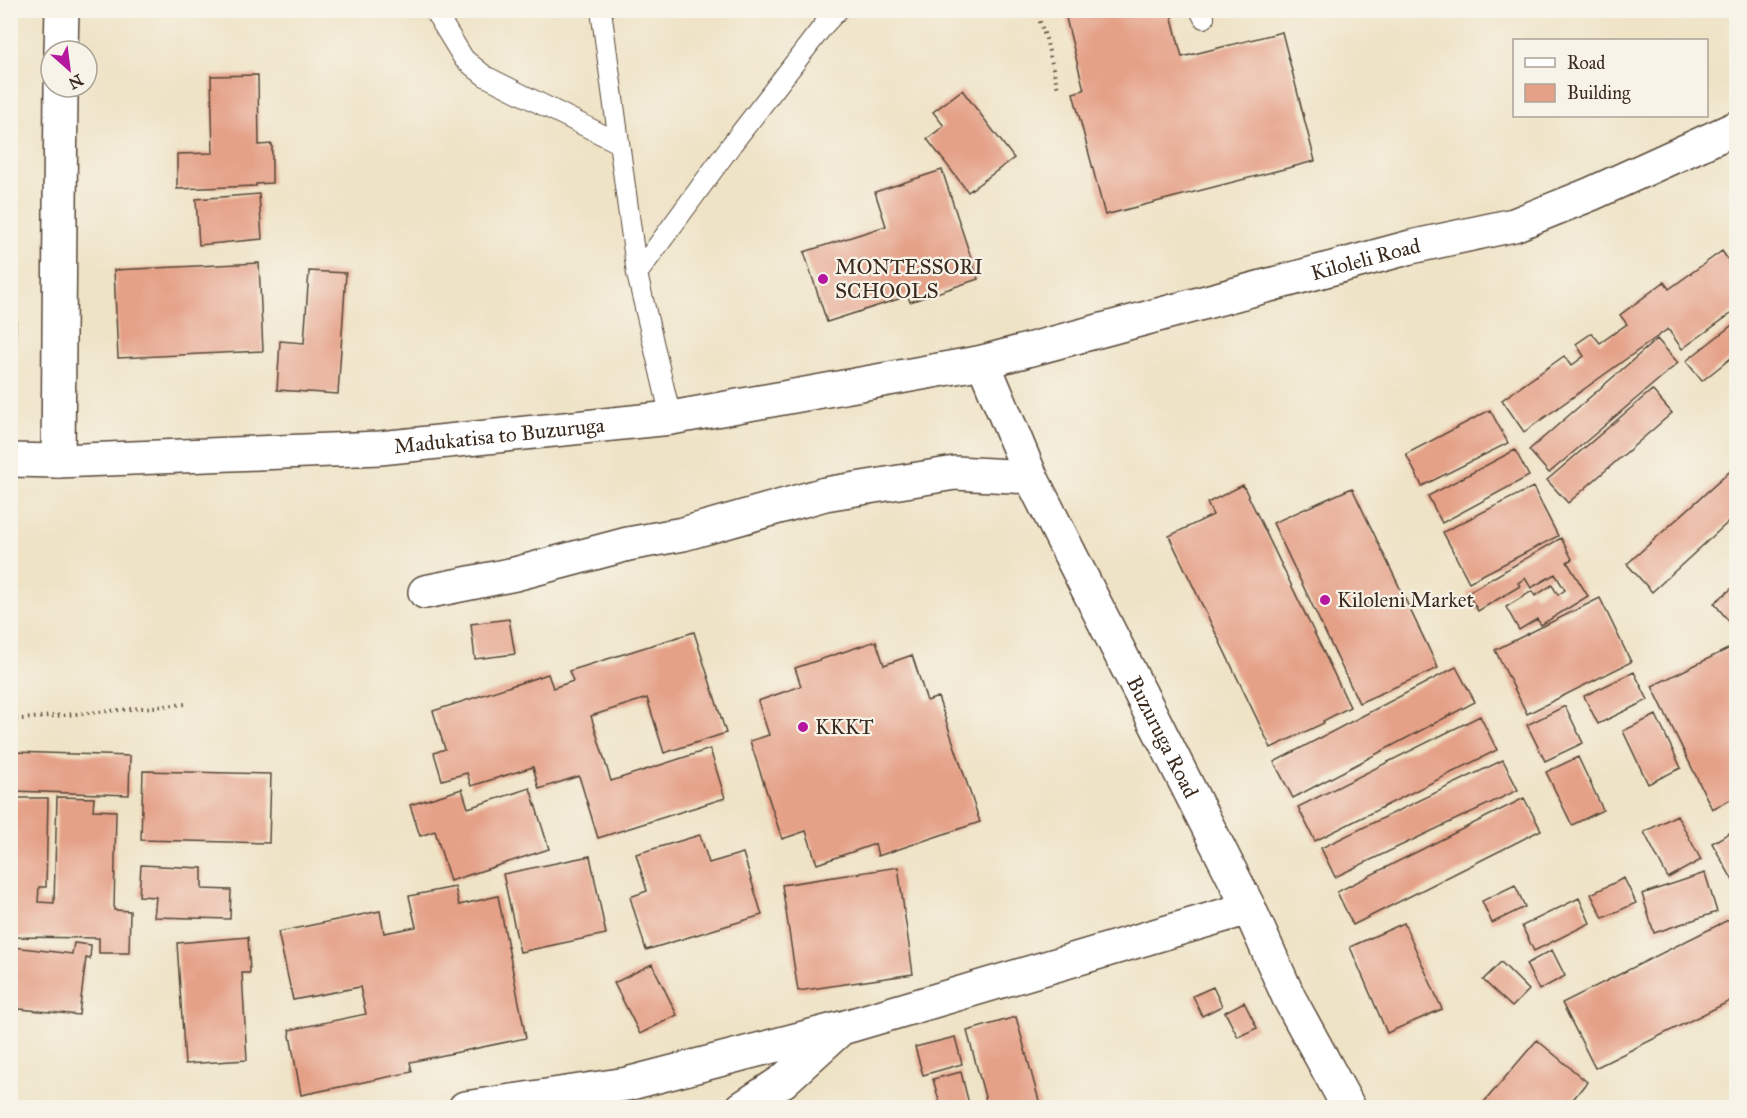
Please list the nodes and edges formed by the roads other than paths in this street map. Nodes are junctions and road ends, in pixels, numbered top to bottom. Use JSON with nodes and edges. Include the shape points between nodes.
{"nodes":[{"id":1,"x":62,"y":10,"type":"edge"},
{"id":2,"x":434,"y":10,"type":"edge"},
{"id":3,"x":601,"y":10,"type":"edge"},
{"id":4,"x":838,"y":10,"type":"edge"},
{"id":5,"x":62,"y":39,"type":"edge"},
{"id":6,"x":61,"y":99,"type":"edge"},
{"id":7,"x":1737,"y":128,"type":"edge"},
{"id":8,"x":619,"y":143,"type":"junction"},
{"id":9,"x":637,"y":274,"type":"junction"},
{"id":10,"x":983,"y":362,"type":"junction"},
{"id":11,"x":671,"y":418,"type":"junction"},
{"id":12,"x":10,"y":460,"type":"edge"},
{"id":13,"x":58,"y":461,"type":"junction"},
{"id":14,"x":1032,"y":477,"type":"junction"},
{"id":15,"x":425,"y":592,"type":"dead end"},
{"id":16,"x":1249,"y":908,"type":"junction"},
{"id":17,"x":842,"y":1028,"type":"junction"},
{"id":18,"x":465,"y":1107,"type":"edge"},
{"id":19,"x":742,"y":1107,"type":"edge"},
{"id":20,"x":1349,"y":1107,"type":"edge"}],
"edges":[{"from":1,"to":5,"type":"main road"},
{"from":2,"to":8,"type":"lane","via":[[464,59],[485,76]]},
{"from":3,"to":8,"type":"lane"},
{"from":4,"to":9,"type":"lane","via":[[739,135]]},
{"from":6,"to":13,"type":"main road"},
{"from":7,"to":10,"type":"main road","name":"Kiloleli Road","via":[[1514,225],[1411,247]]},
{"from":8,"to":9,"type":"lane"},
{"from":9,"to":11,"type":"lane"},
{"from":10,"to":11,"type":"main road","name":"Madukatisa to Buzuruga"},
{"from":10,"to":14,"type":"main road","name":"Buzuruga Road"},
{"from":11,"to":13,"type":"main road","name":"Madukatisa to Buzuruga","via":[[380,448]]},
{"from":12,"to":13,"type":"main road","name":"Madukatisa to Buzuruga"},
{"from":14,"to":15,"type":"main road","via":[[955,473],[825,494],[682,534]]},
{"from":14,"to":16,"type":"main road","name":"Buzuruga Road"},
{"from":16,"to":17,"type":"main road"},
{"from":16,"to":20,"type":"main road","name":"Buzuruga Road","via":[[1289,998]]},
{"from":17,"to":18,"type":"main road","via":[[627,1084]]},
{"from":17,"to":19,"type":"main road","via":[[783,1082]]}]}
